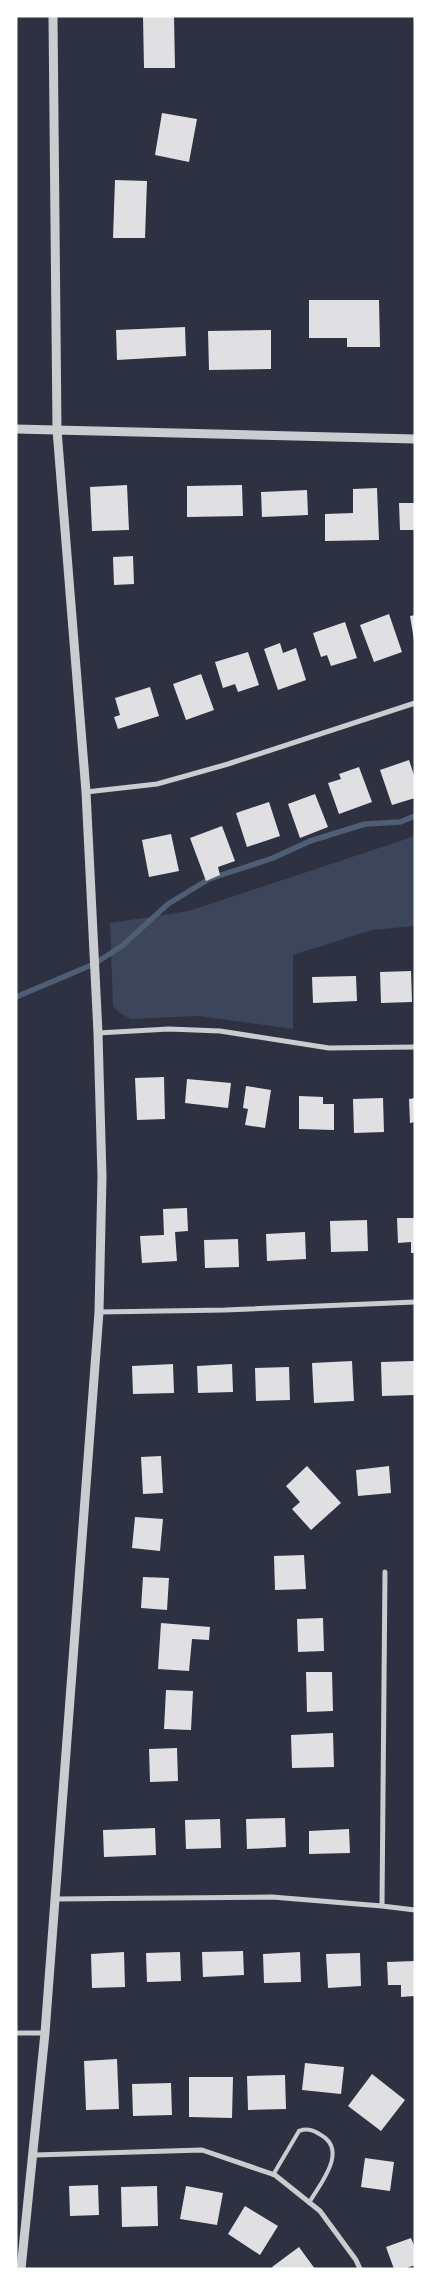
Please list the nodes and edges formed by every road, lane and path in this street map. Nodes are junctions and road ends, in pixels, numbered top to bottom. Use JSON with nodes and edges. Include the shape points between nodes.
{"nodes":[{"id":1,"x":52,"y":16,"type":"edge"},
{"id":2,"x":16,"y":429,"type":"edge"},
{"id":3,"x":57,"y":430,"type":"junction"},
{"id":4,"x":415,"y":440,"type":"edge"},
{"id":5,"x":415,"y":703,"type":"edge"},
{"id":6,"x":86,"y":792,"type":"junction"},
{"id":7,"x":98,"y":1033,"type":"junction"},
{"id":8,"x":415,"y":1047,"type":"edge"},
{"id":9,"x":415,"y":1302,"type":"edge"},
{"id":10,"x":99,"y":1312,"type":"junction"},
{"id":11,"x":385,"y":1572,"type":"dead end"},
{"id":12,"x":54,"y":1899,"type":"junction"},
{"id":13,"x":382,"y":1906,"type":"junction"},
{"id":14,"x":415,"y":1910,"type":"edge"},
{"id":15,"x":16,"y":2033,"type":"edge"},
{"id":16,"x":45,"y":2034,"type":"junction"},
{"id":17,"x":34,"y":2155,"type":"junction"},
{"id":18,"x":272,"y":2175,"type":"junction"},
{"id":19,"x":309,"y":2203,"type":"junction"},
{"id":20,"x":21,"y":2269,"type":"edge"},
{"id":21,"x":360,"y":2269,"type":"edge"}],
"edges":[{"from":1,"to":3,"type":"street"},
{"from":2,"to":3,"type":"street"},
{"from":3,"to":4,"type":"street"},
{"from":3,"to":6,"type":"street"},
{"from":5,"to":6,"type":"street","via":[[157,784]]},
{"from":6,"to":7,"type":"street"},
{"from":7,"to":8,"type":"street","via":[[203,1031],[329,1048]]},
{"from":7,"to":10,"type":"street","via":[[102,1177]]},
{"from":9,"to":10,"type":"street"},
{"from":10,"to":12,"type":"street"},
{"from":11,"to":13,"type":"street"},
{"from":12,"to":13,"type":"street","via":[[272,1898]]},
{"from":12,"to":16,"type":"street"},
{"from":13,"to":14,"type":"street"},
{"from":15,"to":16,"type":"street"},
{"from":16,"to":17,"type":"street"},
{"from":17,"to":18,"type":"street","via":[[202,2150]]},
{"from":17,"to":20,"type":"street"},
{"from":18,"to":19,"type":"street"},
{"from":18,"to":19,"type":"lane","via":[[299,2131],[310,2130],[324,2136],[332,2147],[332,2164]]},
{"from":19,"to":21,"type":"street","via":[[320,2211]]}]}
